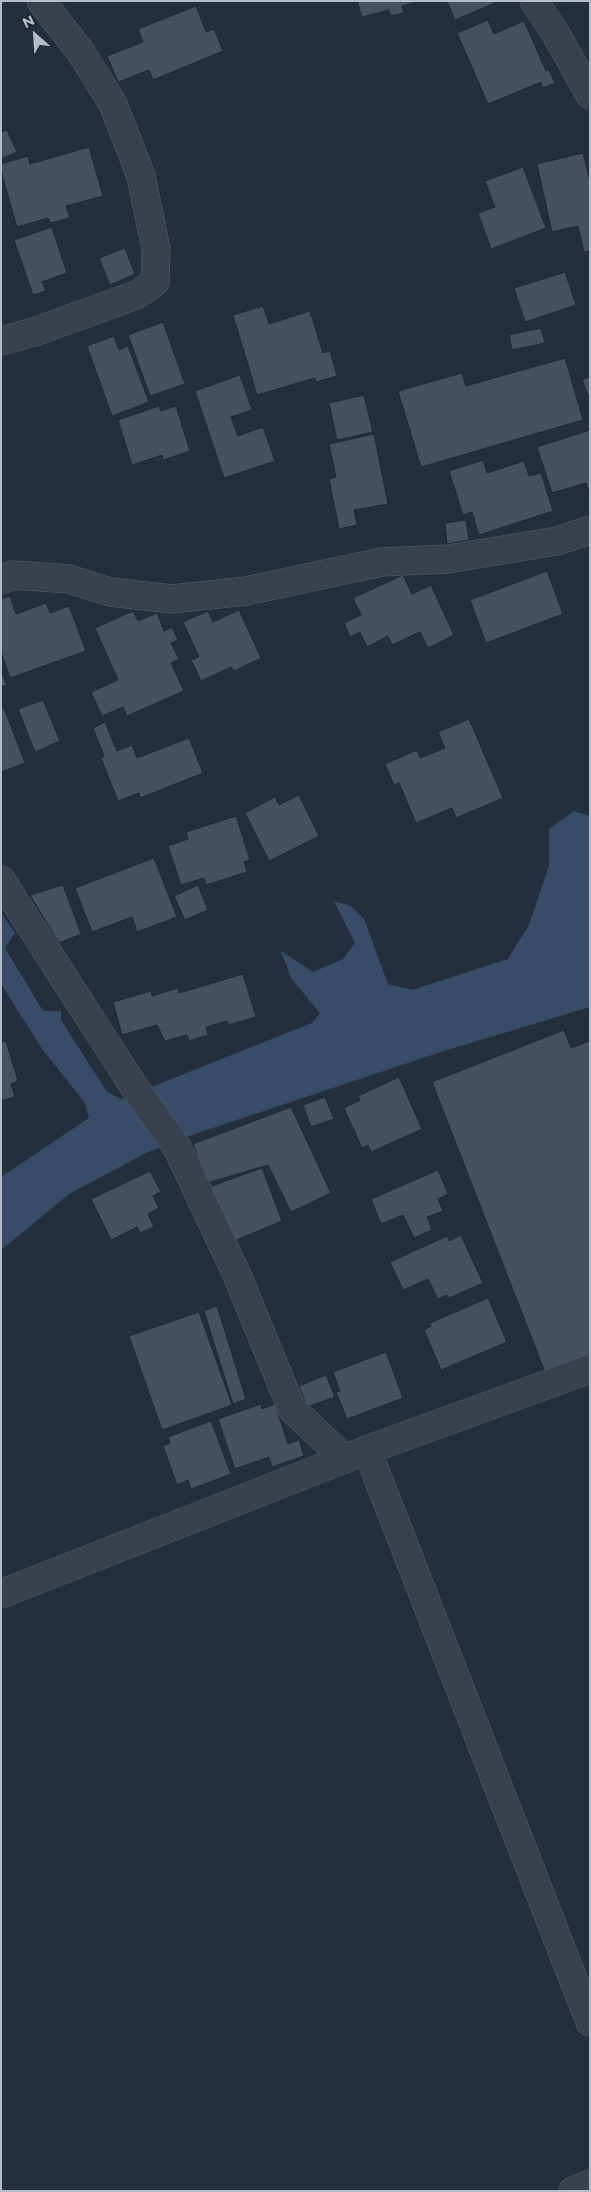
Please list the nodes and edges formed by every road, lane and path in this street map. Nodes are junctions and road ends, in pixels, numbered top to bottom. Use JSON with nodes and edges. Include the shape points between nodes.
{"nodes":[{"id":1,"x":41,"y":1,"type":"edge"},
{"id":2,"x":534,"y":1,"type":"edge"},
{"id":3,"x":590,"y":95,"type":"edge"},
{"id":4,"x":1,"y":341,"type":"edge"},
{"id":5,"x":590,"y":530,"type":"edge"},
{"id":6,"x":1,"y":580,"type":"edge"},
{"id":7,"x":1,"y":880,"type":"edge"},
{"id":8,"x":590,"y":1369,"type":"edge"},
{"id":9,"x":356,"y":1455,"type":"junction"},
{"id":10,"x":1,"y":1594,"type":"edge"},
{"id":11,"x":590,"y":2022,"type":"edge"},
{"id":12,"x":590,"y":2184,"type":"edge"},
{"id":13,"x":573,"y":2191,"type":"edge"}],
"edges":[{"from":1,"to":4,"type":"street","via":[[80,51],[113,104],[141,176],[156,249],[155,282],[138,294]]},
{"from":2,"to":3,"type":"street"},
{"from":5,"to":6,"type":"street","via":[[557,541],[448,559],[382,562],[246,591],[172,598],[110,592],[69,579],[13,575]]},
{"from":7,"to":9,"type":"street","via":[[178,1149],[238,1275],[292,1410]]},
{"from":8,"to":9,"type":"street"},
{"from":9,"to":10,"type":"street"},
{"from":9,"to":11,"type":"street"},
{"from":12,"to":13,"type":"street"}]}
